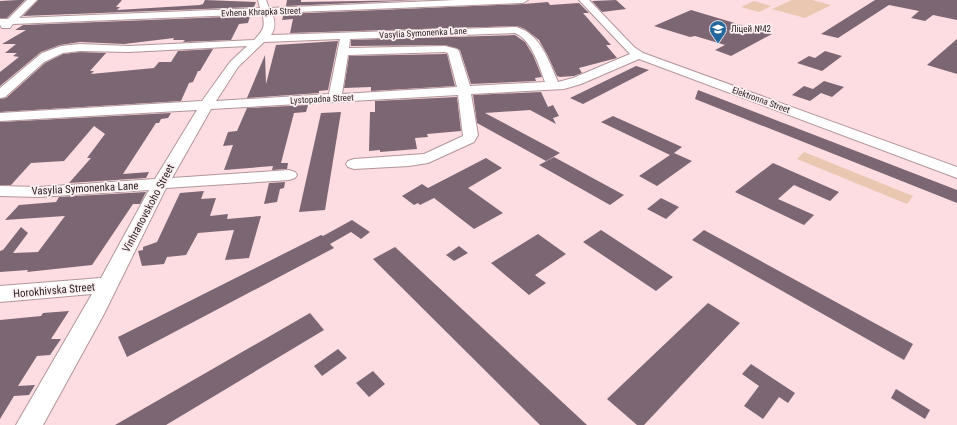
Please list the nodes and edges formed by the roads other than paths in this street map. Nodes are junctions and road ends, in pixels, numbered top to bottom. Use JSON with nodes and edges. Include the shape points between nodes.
{"nodes":[{"id":1,"x":32,"y":0,"type":"edge"},
{"id":2,"x":262,"y":0,"type":"edge"},
{"id":3,"x":523,"y":0,"type":"edge"},
{"id":4,"x":584,"y":0,"type":"edge"},
{"id":5,"x":266,"y":11,"type":"junction"},
{"id":6,"x":0,"y":22,"type":"edge"},
{"id":7,"x":12,"y":22,"type":"junction"},
{"id":8,"x":0,"y":31,"type":"edge"},
{"id":9,"x":346,"y":36,"type":"junction"},
{"id":10,"x":259,"y":41,"type":"junction"},
{"id":11,"x":343,"y":52,"type":"junction"},
{"id":12,"x":639,"y":55,"type":"junction"},
{"id":13,"x":553,"y":85,"type":"junction"},
{"id":14,"x":463,"y":90,"type":"junction"},
{"id":15,"x":0,"y":94,"type":"edge"},
{"id":16,"x":335,"y":98,"type":"junction"},
{"id":17,"x":207,"y":104,"type":"junction"},
{"id":18,"x":0,"y":117,"type":"edge"},
{"id":19,"x":354,"y":164,"type":"dead end"},
{"id":20,"x":957,"y":173,"type":"edge"},
{"id":21,"x":289,"y":175,"type":"dead end"},
{"id":22,"x":160,"y":184,"type":"junction"},
{"id":23,"x":0,"y":191,"type":"edge"},
{"id":24,"x":108,"y":285,"type":"junction"},
{"id":25,"x":0,"y":294,"type":"edge"},
{"id":26,"x":29,"y":425,"type":"edge"}],
"edges":[{"from":1,"to":7,"type":"street"},
{"from":2,"to":5,"type":"street","name":"Vinhranovskoho Street"},
{"from":3,"to":5,"type":"street","name":"Evhena Khrapka Street"},
{"from":4,"to":12,"type":"street","name":"Elektronna Street","via":[[630,49]]},
{"from":5,"to":7,"type":"street","name":"Evhena Khrapka Street"},
{"from":5,"to":10,"type":"street","name":"Vinhranovskoho Street","via":[[270,28]]},
{"from":6,"to":7,"type":"street","name":"Evhena Khrapka Street"},
{"from":7,"to":8,"type":"street"},
{"from":9,"to":10,"type":"street","name":"Vasylia Symonenka Lane"},
{"from":9,"to":11,"type":"street"},
{"from":9,"to":13,"type":"street","name":"Vasylia Symonenka Lane","via":[[520,30],[531,38]]},
{"from":10,"to":15,"type":"street","name":"Vasylia Symonenka Lane","via":[[130,49],[60,50],[46,56]]},
{"from":10,"to":17,"type":"street","name":"Vinhranovskoho Street","via":[[234,66]]},
{"from":11,"to":14,"type":"street","name":"Vasylia Symonenka Lane","via":[[451,50],[454,53]]},
{"from":11,"to":16,"type":"street"},
{"from":12,"to":13,"type":"street","name":"Lystopadna Street","via":[[577,81]]},
{"from":12,"to":20,"type":"street","name":"Elektronna Street"},
{"from":13,"to":14,"type":"street","name":"Lystopadna Street"},
{"from":14,"to":16,"type":"street","name":"Lystopadna Street"},
{"from":14,"to":19,"type":"street","name":"Vasylia Symonenka Lane","via":[[471,135],[469,139],[428,158]]},
{"from":16,"to":17,"type":"street","name":"Lystopadna Street"},
{"from":17,"to":18,"type":"street","name":"Lystopadna Street"},
{"from":17,"to":22,"type":"street","name":"Vinhranovskoho Street"},
{"from":21,"to":22,"type":"street","name":"Vasylia Symonenka Lane"},
{"from":22,"to":23,"type":"street","name":"Vasylia Symonenka Lane","via":[[39,192]]},
{"from":22,"to":24,"type":"street","name":"Vinhranovskoho Street"},
{"from":24,"to":25,"type":"street","name":"Horokhivska Street"},
{"from":24,"to":26,"type":"street","name":"Vinhranovskoho Street"}]}
